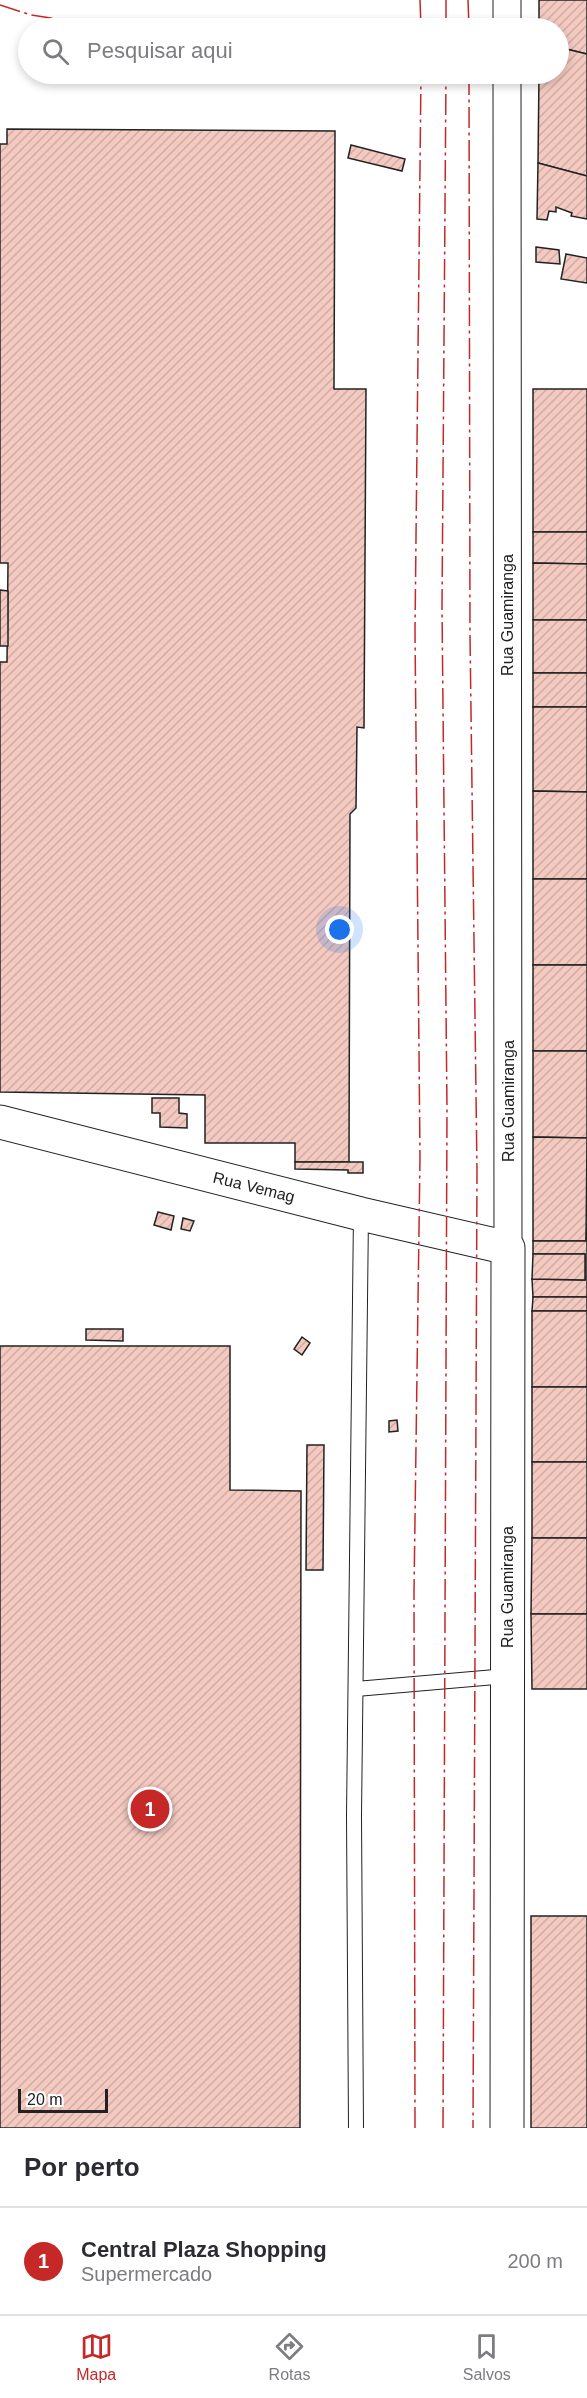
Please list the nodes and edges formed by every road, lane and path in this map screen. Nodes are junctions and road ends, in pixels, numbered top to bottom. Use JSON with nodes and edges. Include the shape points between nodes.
{"nodes":[{"id":1,"x":507,"y":0,"type":"edge"},
{"id":2,"x":507,"y":18,"type":"edge"},
{"id":3,"x":507,"y":84,"type":"edge"},
{"id":4,"x":0,"y":1122,"type":"edge"},
{"id":5,"x":361,"y":1214,"type":"junction"},
{"id":6,"x":508,"y":1248,"type":"junction"},
{"id":7,"x":507,"y":1676,"type":"junction"},
{"id":8,"x":356,"y":1689,"type":"junction"},
{"id":9,"x":356,"y":2128,"type":"edge"},
{"id":10,"x":507,"y":2128,"type":"edge"}],
"edges":[{"from":1,"to":2,"type":"street"},
{"from":3,"to":6,"type":"street","name":"Rua Guamiranga"},
{"from":4,"to":5,"type":"street","name":"Rua Vemag"},
{"from":5,"to":6,"type":"street","name":"Rua Vemag"},
{"from":5,"to":8,"type":"lane"},
{"from":6,"to":7,"type":"street","name":"Rua Guamiranga"},
{"from":7,"to":8,"type":"lane"},
{"from":7,"to":10,"type":"street","name":"Rua Guamiranga"},
{"from":8,"to":9,"type":"lane"}]}
